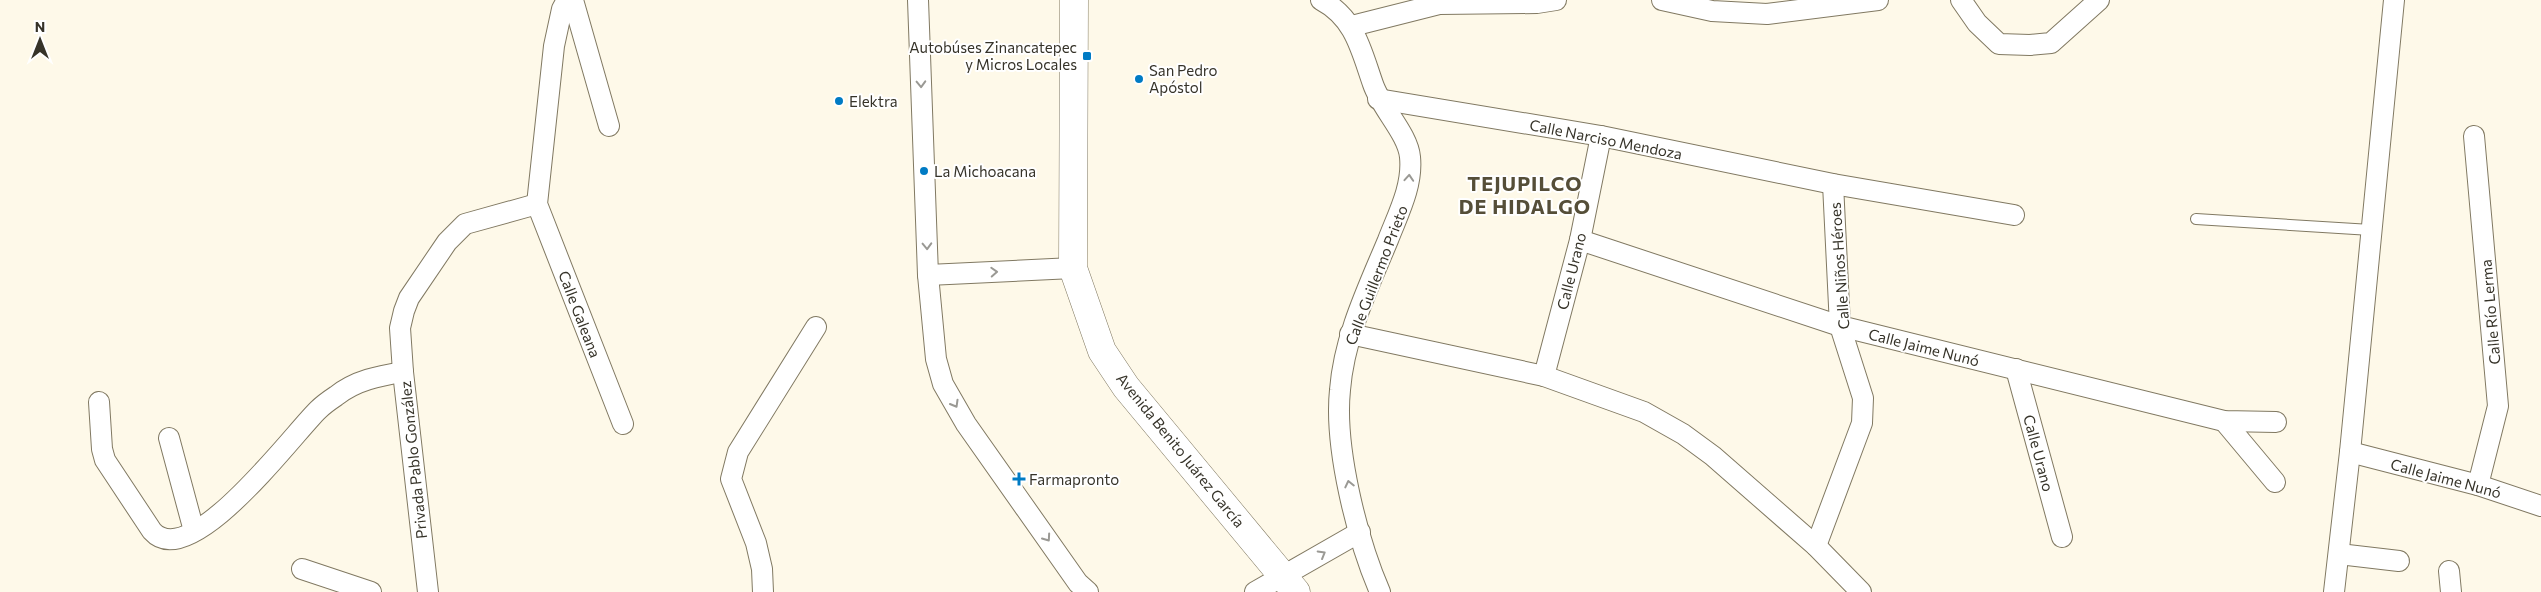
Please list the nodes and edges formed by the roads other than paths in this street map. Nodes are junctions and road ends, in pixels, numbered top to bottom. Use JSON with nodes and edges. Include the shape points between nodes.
{"nodes":[{"id":1,"x":567,"y":0,"type":"edge"},
{"id":2,"x":573,"y":0,"type":"edge"},
{"id":3,"x":918,"y":0,"type":"edge"},
{"id":4,"x":1074,"y":0,"type":"edge"},
{"id":5,"x":1321,"y":0,"type":"edge"},
{"id":6,"x":1556,"y":0,"type":"edge"},
{"id":7,"x":1662,"y":0,"type":"edge"},
{"id":8,"x":1878,"y":0,"type":"edge"},
{"id":9,"x":1961,"y":0,"type":"edge"},
{"id":10,"x":2099,"y":0,"type":"edge"},
{"id":11,"x":2394,"y":0,"type":"edge"},
{"id":12,"x":1352,"y":26,"type":"junction"},
{"id":13,"x":1378,"y":99,"type":"junction"},
{"id":14,"x":609,"y":126,"type":"dead end"},
{"id":15,"x":1601,"y":136,"type":"junction"},
{"id":16,"x":2474,"y":136,"type":"dead end"},
{"id":17,"x":1833,"y":184,"type":"junction"},
{"id":18,"x":537,"y":204,"type":"junction"},
{"id":19,"x":2014,"y":215,"type":"dead end"},
{"id":20,"x":2196,"y":219,"type":"dead end"},
{"id":21,"x":2371,"y":230,"type":"junction"},
{"id":22,"x":1580,"y":240,"type":"junction"},
{"id":23,"x":1073,"y":268,"type":"junction"},
{"id":24,"x":928,"y":275,"type":"junction"},
{"id":25,"x":816,"y":326,"type":"dead end"},
{"id":26,"x":1840,"y":326,"type":"junction"},
{"id":27,"x":1350,"y":334,"type":"junction"},
{"id":28,"x":2016,"y":369,"type":"junction"},
{"id":29,"x":403,"y":372,"type":"junction"},
{"id":30,"x":1544,"y":376,"type":"junction"},
{"id":31,"x":99,"y":402,"type":"dead end"},
{"id":32,"x":2224,"y":420,"type":"junction"},
{"id":33,"x":2276,"y":422,"type":"dead end"},
{"id":34,"x":624,"y":424,"type":"dead end"},
{"id":35,"x":169,"y":438,"type":"dead end"},
{"id":36,"x":2350,"y":452,"type":"junction"},
{"id":37,"x":2275,"y":482,"type":"dead end"},
{"id":38,"x":2478,"y":485,"type":"junction"},
{"id":39,"x":2541,"y":506,"type":"edge"},
{"id":40,"x":194,"y":531,"type":"junction"},
{"id":41,"x":1360,"y":532,"type":"junction"},
{"id":42,"x":2062,"y":537,"type":"dead end"},
{"id":43,"x":1816,"y":546,"type":"junction"},
{"id":44,"x":2339,"y":554,"type":"junction"},
{"id":45,"x":2400,"y":560,"type":"dead end"},
{"id":46,"x":302,"y":569,"type":"dead end"},
{"id":47,"x":2448,"y":572,"type":"dead end"},
{"id":48,"x":1290,"y":584,"type":"edge"},
{"id":49,"x":371,"y":592,"type":"edge"},
{"id":50,"x":428,"y":592,"type":"edge"},
{"id":51,"x":763,"y":592,"type":"edge"},
{"id":52,"x":1088,"y":592,"type":"edge"},
{"id":53,"x":1255,"y":592,"type":"edge"},
{"id":54,"x":1380,"y":592,"type":"edge"},
{"id":55,"x":1861,"y":592,"type":"edge"},
{"id":56,"x":2334,"y":592,"type":"edge"},
{"id":57,"x":2451,"y":592,"type":"edge"}],
"edges":[{"from":1,"to":18,"type":"street","via":[[554,46]]},
{"from":2,"to":14,"type":"street"},
{"from":3,"to":24,"type":"street","one_way":true},
{"from":4,"to":23,"type":"main road","name":"Avenida Benito Juárez García"},
{"from":5,"to":12,"type":"street"},
{"from":6,"to":12,"type":"street","via":[[1439,4]]},
{"from":7,"to":8,"type":"street","via":[[1712,11],[1767,14]]},
{"from":9,"to":10,"type":"street","via":[[1977,23],[1999,44],[2030,45],[2051,43]]},
{"from":11,"to":21,"type":"street"},
{"from":12,"to":13,"type":"street","name":"Calle Guillermo Prieto"},
{"from":13,"to":15,"type":"street","name":"Calle Narciso Mendoza"},
{"from":27,"to":13,"type":"street","name":"Calle Guillermo Prieto","one_way":true,"via":[[1408,189],[1410,157],[1405,139]]},
{"from":15,"to":17,"type":"street","name":"Calle Narciso Mendoza"},
{"from":15,"to":22,"type":"street","name":"Calle Urano"},
{"from":16,"to":38,"type":"street","name":"Calle Río Lerma","via":[[2498,406]]},
{"from":17,"to":19,"type":"street","name":"Calle Narciso Mendoza"},
{"from":17,"to":26,"type":"street","name":"Calle Niños Héroes"},
{"from":18,"to":29,"type":"street","name":"Privada Pablo González","via":[[476,220],[455,232],[409,298],[400,328]]},
{"from":18,"to":34,"type":"street","name":"Calle Galeana"},
{"from":20,"to":21,"type":"lane"},
{"from":21,"to":36,"type":"street"},
{"from":22,"to":26,"type":"street","name":"Calle Jaime Nunó"},
{"from":22,"to":30,"type":"street","name":"Calle Urano"},
{"from":24,"to":23,"type":"street","one_way":true},
{"from":23,"to":48,"type":"main road","name":"Avenida Benito Juárez García","via":[[1102,351],[1126,387]]},
{"from":24,"to":52,"type":"street","one_way":true,"via":[[936,359],[943,384],[966,424],[1078,583]]},
{"from":25,"to":51,"type":"street","via":[[738,452],[732,470],[734,490],[756,542]]},
{"from":26,"to":28,"type":"street","name":"Calle Jaime Nunó"},
{"from":26,"to":43,"type":"street","name":"Calle Niños Héroes","via":[[1863,398],[1862,423]]},
{"from":27,"to":30,"type":"street"},
{"from":41,"to":27,"type":"street","name":"Calle Guillermo Prieto","one_way":true,"via":[[1341,450],[1339,422],[1340,389]]},
{"from":28,"to":32,"type":"street","name":"Calle Jaime Nunó"},
{"from":28,"to":42,"type":"street","name":"Calle Urano"},
{"from":29,"to":40,"type":"street","via":[[369,378],[337,395],[318,410],[235,502]]},
{"from":29,"to":50,"type":"street","name":"Privada Pablo González"},
{"from":30,"to":43,"type":"street","via":[[1644,412],[1683,434]]},
{"from":31,"to":40,"type":"street","via":[[105,460],[152,531],[161,540],[175,540]]},
{"from":32,"to":33,"type":"street","name":"Calle Jaime Nunó"},
{"from":32,"to":37,"type":"street"},
{"from":35,"to":40,"type":"street"},
{"from":36,"to":38,"type":"street","name":"Calle Jaime Nunó"},
{"from":36,"to":44,"type":"street"},
{"from":38,"to":39,"type":"street","name":"Calle Jaime Nunó"},
{"from":48,"to":41,"type":"street","one_way":true},
{"from":41,"to":54,"type":"street","name":"Calle Guillermo Prieto"},
{"from":43,"to":55,"type":"street"},
{"from":44,"to":45,"type":"street"},
{"from":44,"to":56,"type":"street"},
{"from":46,"to":49,"type":"street"},
{"from":47,"to":57,"type":"street"},
{"from":48,"to":53,"type":"street"}]}
